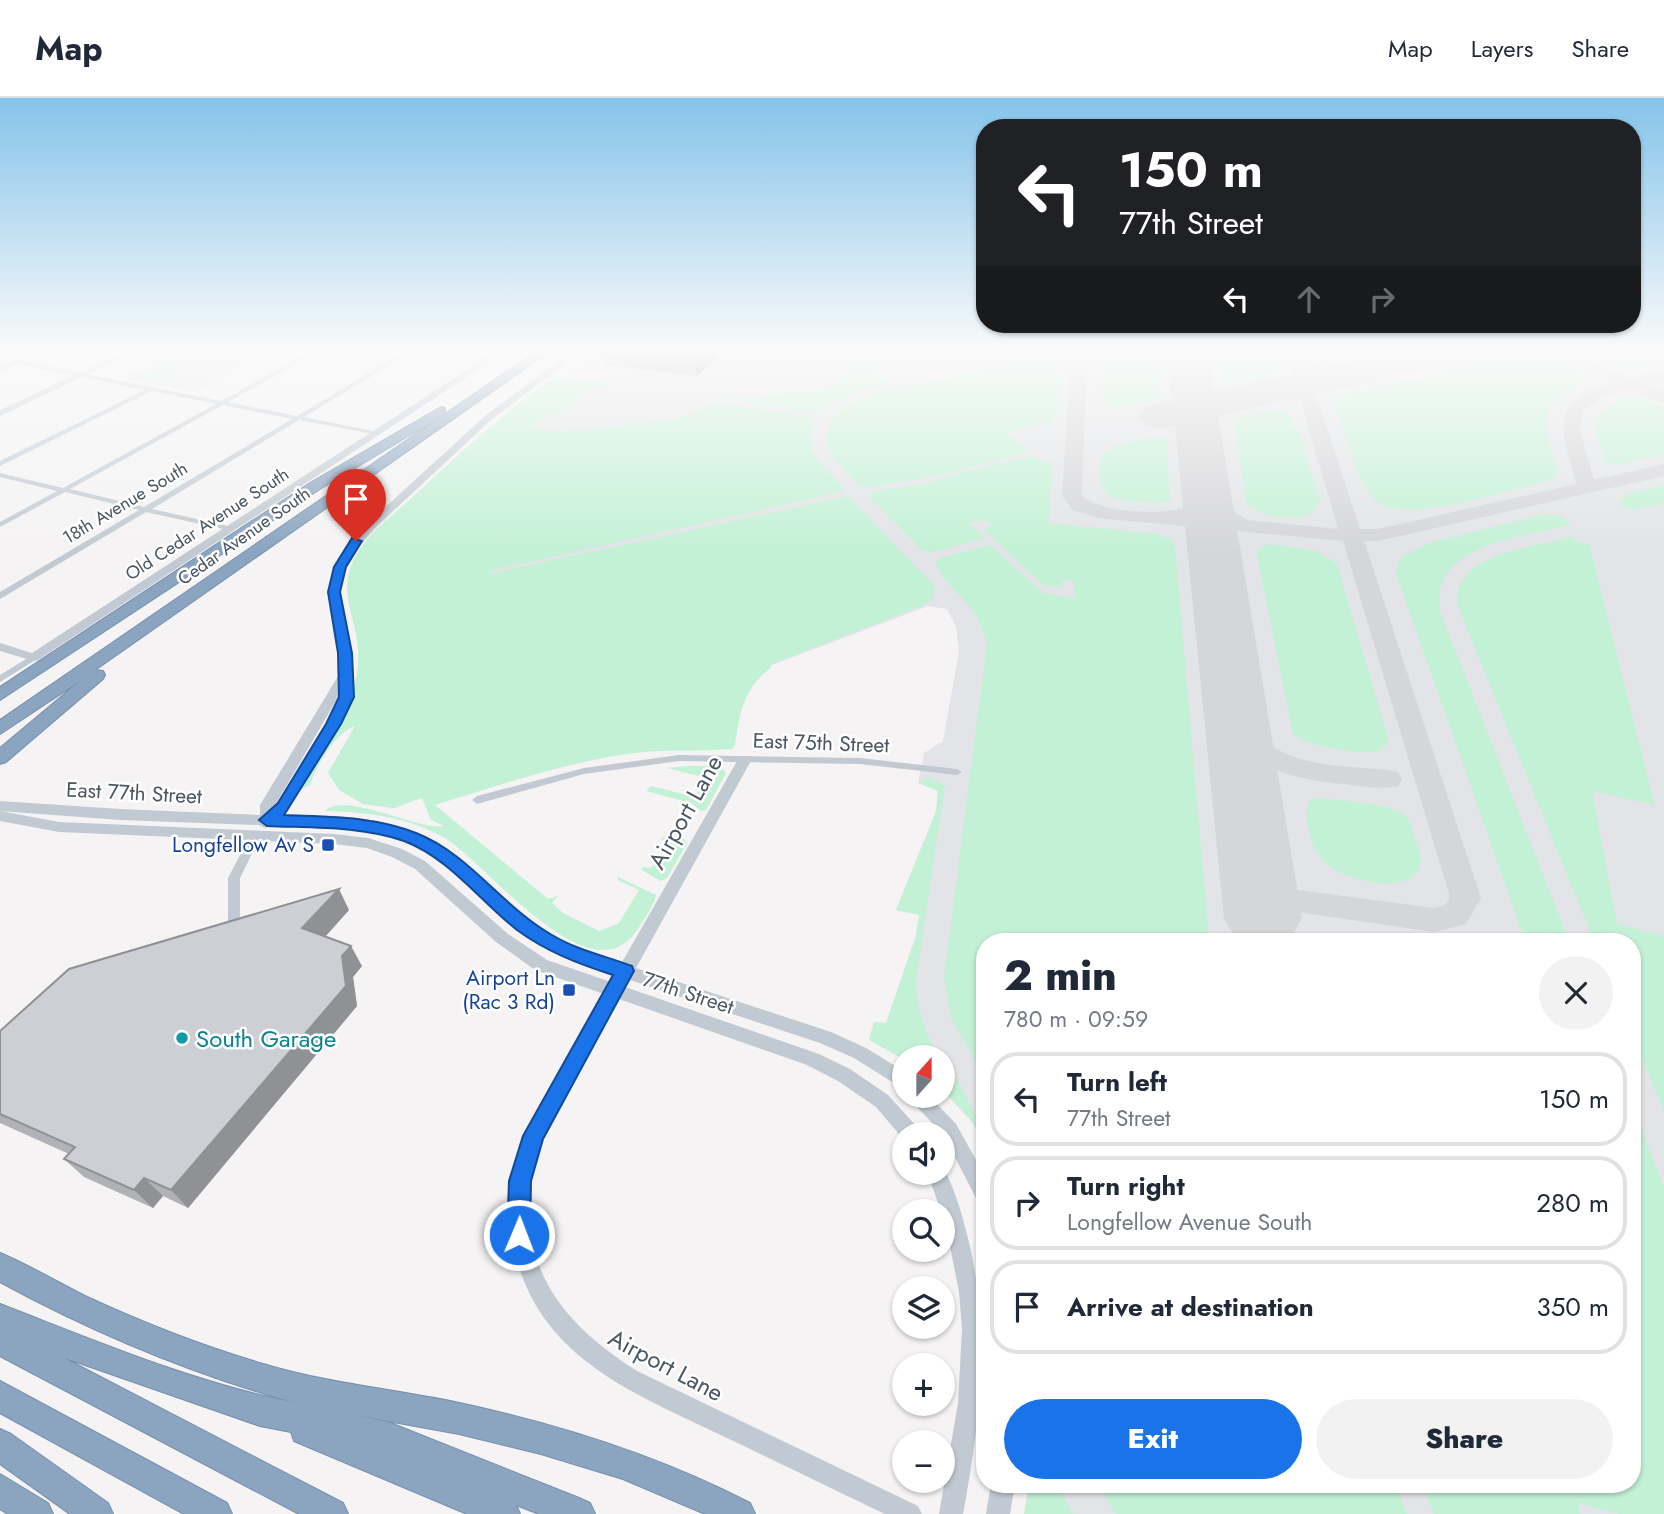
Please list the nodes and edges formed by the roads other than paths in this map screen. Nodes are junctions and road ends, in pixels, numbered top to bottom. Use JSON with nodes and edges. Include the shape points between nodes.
{"nodes":[{"id":1,"x":94,"y":417,"type":"edge"},
{"id":2,"x":197,"y":417,"type":"edge"},
{"id":3,"x":293,"y":417,"type":"edge"},
{"id":4,"x":403,"y":417,"type":"edge"},
{"id":5,"x":428,"y":417,"type":"edge"},
{"id":6,"x":435,"y":417,"type":"edge"},
{"id":7,"x":450,"y":417,"type":"edge"},
{"id":8,"x":488,"y":417,"type":"edge"},
{"id":9,"x":298,"y":418,"type":"junction"},
{"id":10,"x":377,"y":434,"type":"junction"},
{"id":11,"x":0,"y":464,"type":"edge"},
{"id":12,"x":0,"y":475,"type":"edge"},
{"id":13,"x":63,"y":490,"type":"junction"},
{"id":14,"x":146,"y":509,"type":"junction"},
{"id":15,"x":0,"y":525,"type":"edge"},
{"id":16,"x":229,"y":529,"type":"junction"},
{"id":17,"x":253,"y":543,"type":"junction"},
{"id":18,"x":227,"y":572,"type":"junction"},
{"id":19,"x":0,"y":596,"type":"edge"},
{"id":20,"x":0,"y":647,"type":"edge"},
{"id":21,"x":34,"y":657,"type":"junction"},
{"id":22,"x":0,"y":679,"type":"edge"},
{"id":23,"x":0,"y":692,"type":"edge"},
{"id":24,"x":0,"y":703,"type":"edge"},
{"id":25,"x":0,"y":715,"type":"edge"},
{"id":26,"x":0,"y":728,"type":"edge"},
{"id":27,"x":0,"y":758,"type":"edge"},
{"id":28,"x":745,"y":759,"type":"junction"},
{"id":29,"x":957,"y":772,"type":"dead end"},
{"id":30,"x":477,"y":800,"type":"dead end"},
{"id":31,"x":0,"y":806,"type":"edge"},
{"id":32,"x":0,"y":816,"type":"edge"},
{"id":33,"x":267,"y":820,"type":"junction"},
{"id":34,"x":256,"y":835,"type":"junction"},
{"id":35,"x":234,"y":924,"type":"edge"},
{"id":36,"x":625,"y":971,"type":"junction"},
{"id":37,"x":613,"y":991,"type":"junction"},
{"id":38,"x":892,"y":1074,"type":"edge"},
{"id":39,"x":929,"y":1108,"type":"edge"},
{"id":40,"x":900,"y":1122,"type":"edge"},
{"id":41,"x":976,"y":1178,"type":"edge"},
{"id":42,"x":941,"y":1185,"type":"edge"},
{"id":43,"x":0,"y":1267,"type":"edge"},
{"id":44,"x":0,"y":1318,"type":"edge"},
{"id":45,"x":0,"y":1340,"type":"edge"},
{"id":46,"x":0,"y":1396,"type":"edge"},
{"id":47,"x":260,"y":1411,"type":"junction"},
{"id":48,"x":0,"y":1445,"type":"edge"},
{"id":49,"x":0,"y":1490,"type":"edge"},
{"id":50,"x":37,"y":1514,"type":"edge"},
{"id":51,"x":97,"y":1514,"type":"edge"},
{"id":52,"x":216,"y":1514,"type":"edge"},
{"id":53,"x":332,"y":1514,"type":"edge"},
{"id":54,"x":504,"y":1514,"type":"edge"},
{"id":55,"x":579,"y":1514,"type":"edge"},
{"id":56,"x":739,"y":1514,"type":"edge"},
{"id":57,"x":910,"y":1514,"type":"edge"},
{"id":58,"x":951,"y":1514,"type":"edge"}],
"edges":[{"from":1,"to":11,"type":"street"},
{"from":2,"to":13,"type":"street"},
{"from":3,"to":9,"type":"street"},
{"from":4,"to":10,"type":"street","name":"Old Cedar Avenue South"},
{"from":5,"to":23,"type":"highway"},
{"from":6,"to":17,"type":"highway","name":"Cedar Avenue South"},
{"from":7,"to":18,"type":"highway","name":"Cedar Avenue South"},
{"from":8,"to":33,"type":"street","via":[[372,525],[340,567],[334,592],[345,653],[346,697],[283,807]]},
{"from":9,"to":10,"type":"street"},
{"from":9,"to":14,"type":"street","name":"18th Avenue South"},
{"from":10,"to":16,"type":"street","name":"Old Cedar Avenue South"},
{"from":12,"to":13,"type":"street"},
{"from":13,"to":14,"type":"street"},
{"from":13,"to":15,"type":"street"},
{"from":14,"to":16,"type":"street"},
{"from":14,"to":19,"type":"street","name":"18th Avenue South"},
{"from":16,"to":21,"type":"street","name":"Old Cedar Avenue South"},
{"from":17,"to":24,"type":"highway"},
{"from":17,"to":25,"type":"highway","name":"Cedar Avenue South"},
{"from":18,"to":26,"type":"highway","name":"Cedar Avenue South"},
{"from":18,"to":27,"type":"highway"},
{"from":20,"to":21,"type":"street"},
{"from":21,"to":22,"type":"street","name":"Old Cedar Avenue South"},
{"from":28,"to":29,"type":"street","name":"East 75th Street","via":[[860,761]]},
{"from":28,"to":30,"type":"street","name":"East 75th Street","via":[[679,758],[615,765]]},
{"from":28,"to":36,"type":"street","name":"Airport Lane"},
{"from":31,"to":33,"type":"street","name":"East 77th Street"},
{"from":32,"to":34,"type":"street","name":"East 77th Street","via":[[59,827]]},
{"from":33,"to":34,"type":"street"},
{"from":33,"to":36,"type":"street","name":"77th Street","via":[[362,824],[411,837],[446,857],[545,940]]},
{"from":34,"to":35,"type":"street","via":[[234,878]]},
{"from":34,"to":37,"type":"street","name":"77th Street","via":[[353,841],[397,853],[419,865],[527,956],[554,971]]},
{"from":36,"to":37,"type":"street","name":"Airport Lane"},
{"from":36,"to":38,"type":"street","name":"77th Street","via":[[825,1037]]},
{"from":37,"to":40,"type":"street","name":"77th Street","via":[[813,1059],[882,1101]]},
{"from":37,"to":57,"type":"street","name":"Airport Lane","via":[[533,1136],[520,1181],[519,1235],[548,1309],[579,1346],[629,1379]]},
{"from":39,"to":41,"type":"street","via":[[950,1130]]},
{"from":42,"to":58,"type":"street","via":[[962,1244],[974,1342],[969,1422]]},
{"from":43,"to":56,"type":"highway","via":[[123,1329],[226,1369],[306,1391],[420,1410],[589,1451]]},
{"from":44,"to":47,"type":"highway"},
{"from":45,"to":53,"type":"highway"},
{"from":46,"to":52,"type":"highway"},
{"from":47,"to":54,"type":"highway"},
{"from":47,"to":55,"type":"highway","via":[[388,1437]]},
{"from":48,"to":51,"type":"highway"},
{"from":49,"to":50,"type":"highway"}]}
